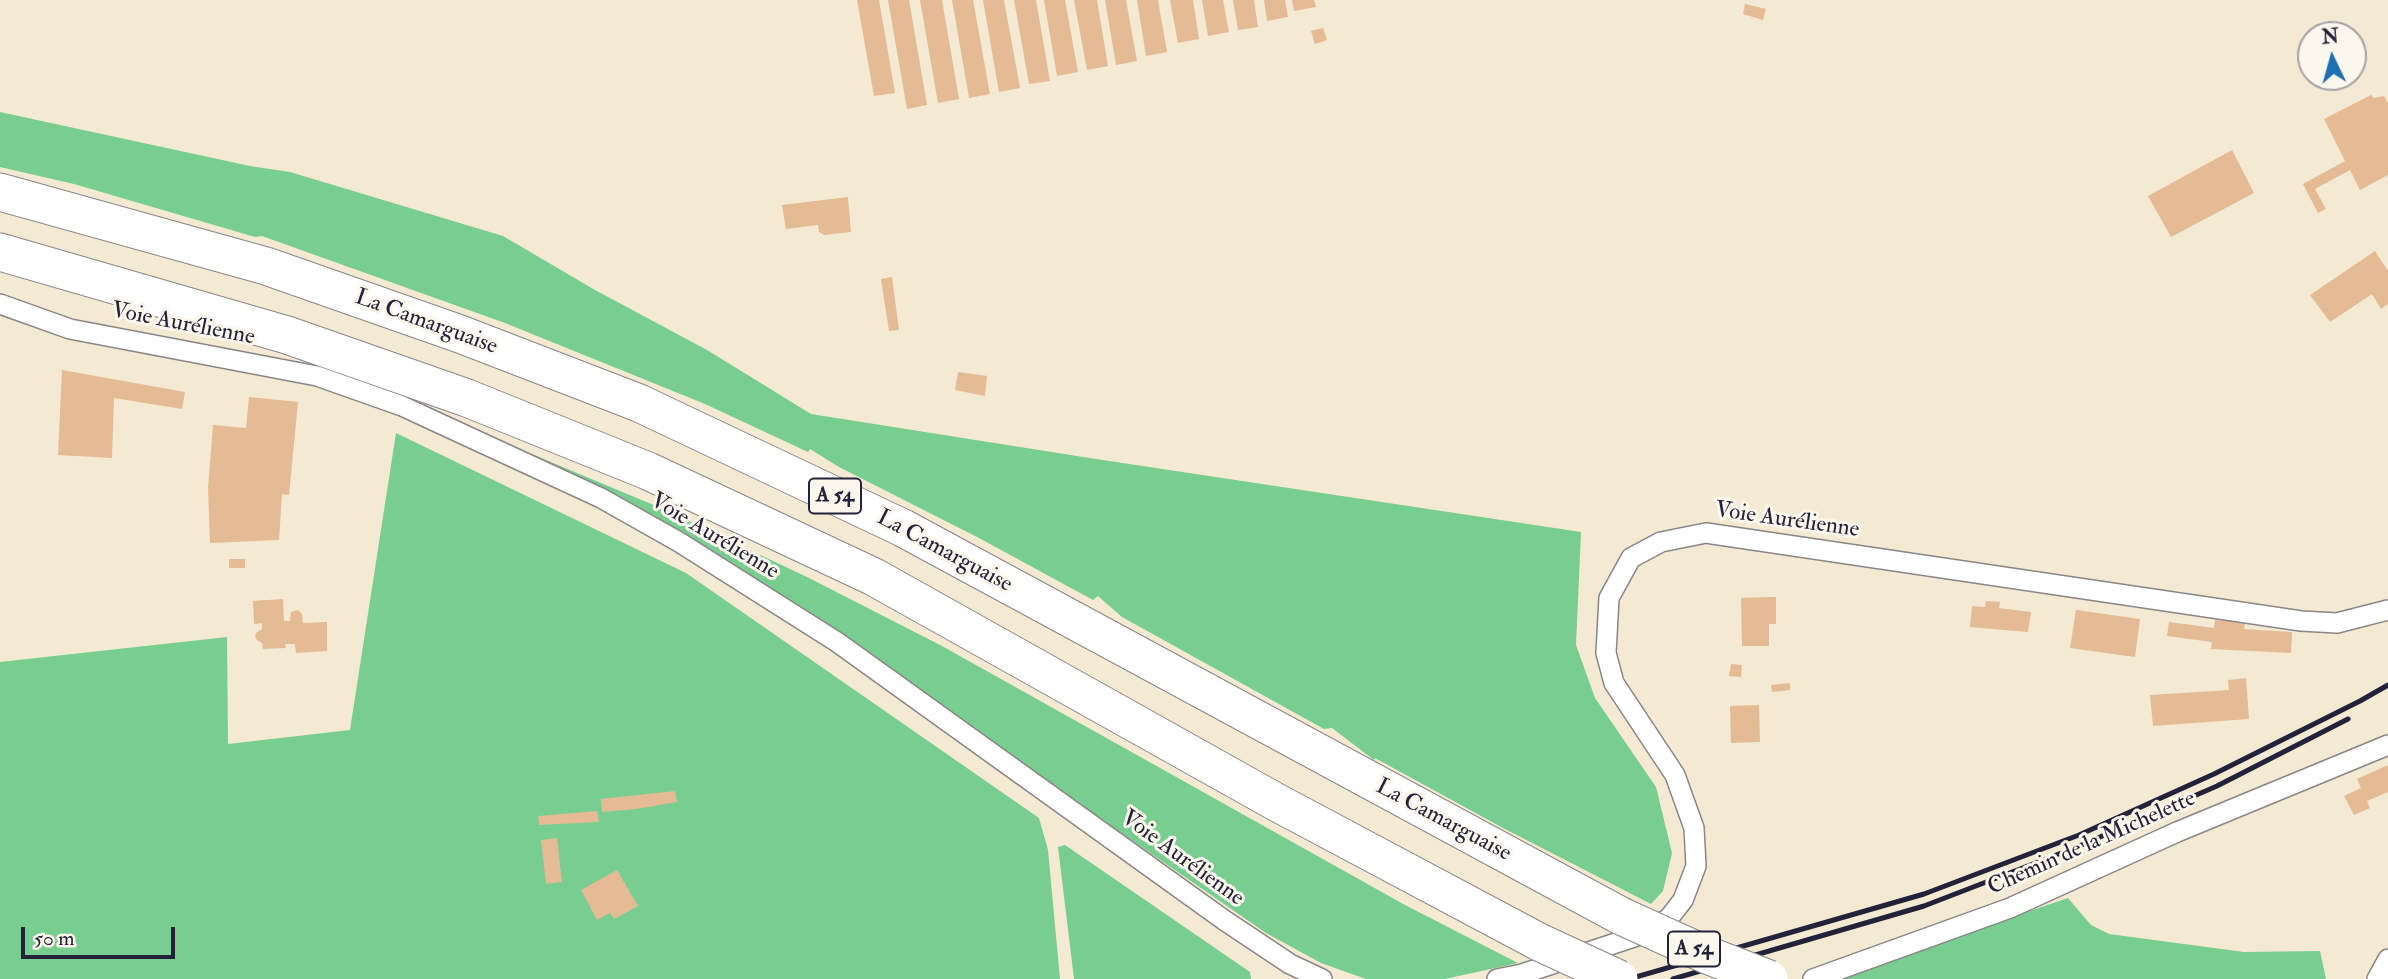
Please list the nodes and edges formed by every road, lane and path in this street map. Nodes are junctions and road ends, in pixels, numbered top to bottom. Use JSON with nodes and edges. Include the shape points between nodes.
{"nodes":[{"id":1,"x":0,"y":192,"type":"edge"},
{"id":2,"x":0,"y":252,"type":"edge"},
{"id":3,"x":0,"y":304,"type":"edge"},
{"id":4,"x":2388,"y":610,"type":"edge"},
{"id":5,"x":2388,"y":744,"type":"edge"},
{"id":6,"x":2388,"y":959,"type":"edge"},
{"id":7,"x":1322,"y":979,"type":"edge"},
{"id":8,"x":1497,"y":979,"type":"edge"},
{"id":9,"x":1619,"y":979,"type":"edge"},
{"id":10,"x":1769,"y":979,"type":"edge"},
{"id":11,"x":1813,"y":979,"type":"edge"},
{"id":12,"x":2377,"y":979,"type":"edge"}],
"edges":[{"from":1,"to":10,"type":"highway","name":"La Camarguaise","number":"A 54","bridge":true,"via":[[266,265],[639,403],[903,528],[1621,916]]},
{"from":2,"to":9,"type":"highway","number":"A 54","bridge":true,"via":[[287,335],[467,398],[648,471],[874,578],[1276,802],[1539,942]]},
{"from":3,"to":7,"type":"street","name":"Voie Aurélienne","via":[[71,329],[317,376],[402,406],[601,498],[680,542],[837,642],[1224,920],[1290,964]]},
{"from":4,"to":8,"type":"street","name":"Voie Aurélienne","via":[[2337,623],[2301,621],[1706,533],[1661,542],[1631,558],[1609,598],[1606,653],[1614,683],[1675,775],[1695,828],[1696,866],[1683,900],[1669,918],[1643,934]]},
{"from":5,"to":11,"type":"street","name":"Chemin de la Michelette","via":[[2010,908]]},
{"from":6,"to":12,"type":"street"}]}
